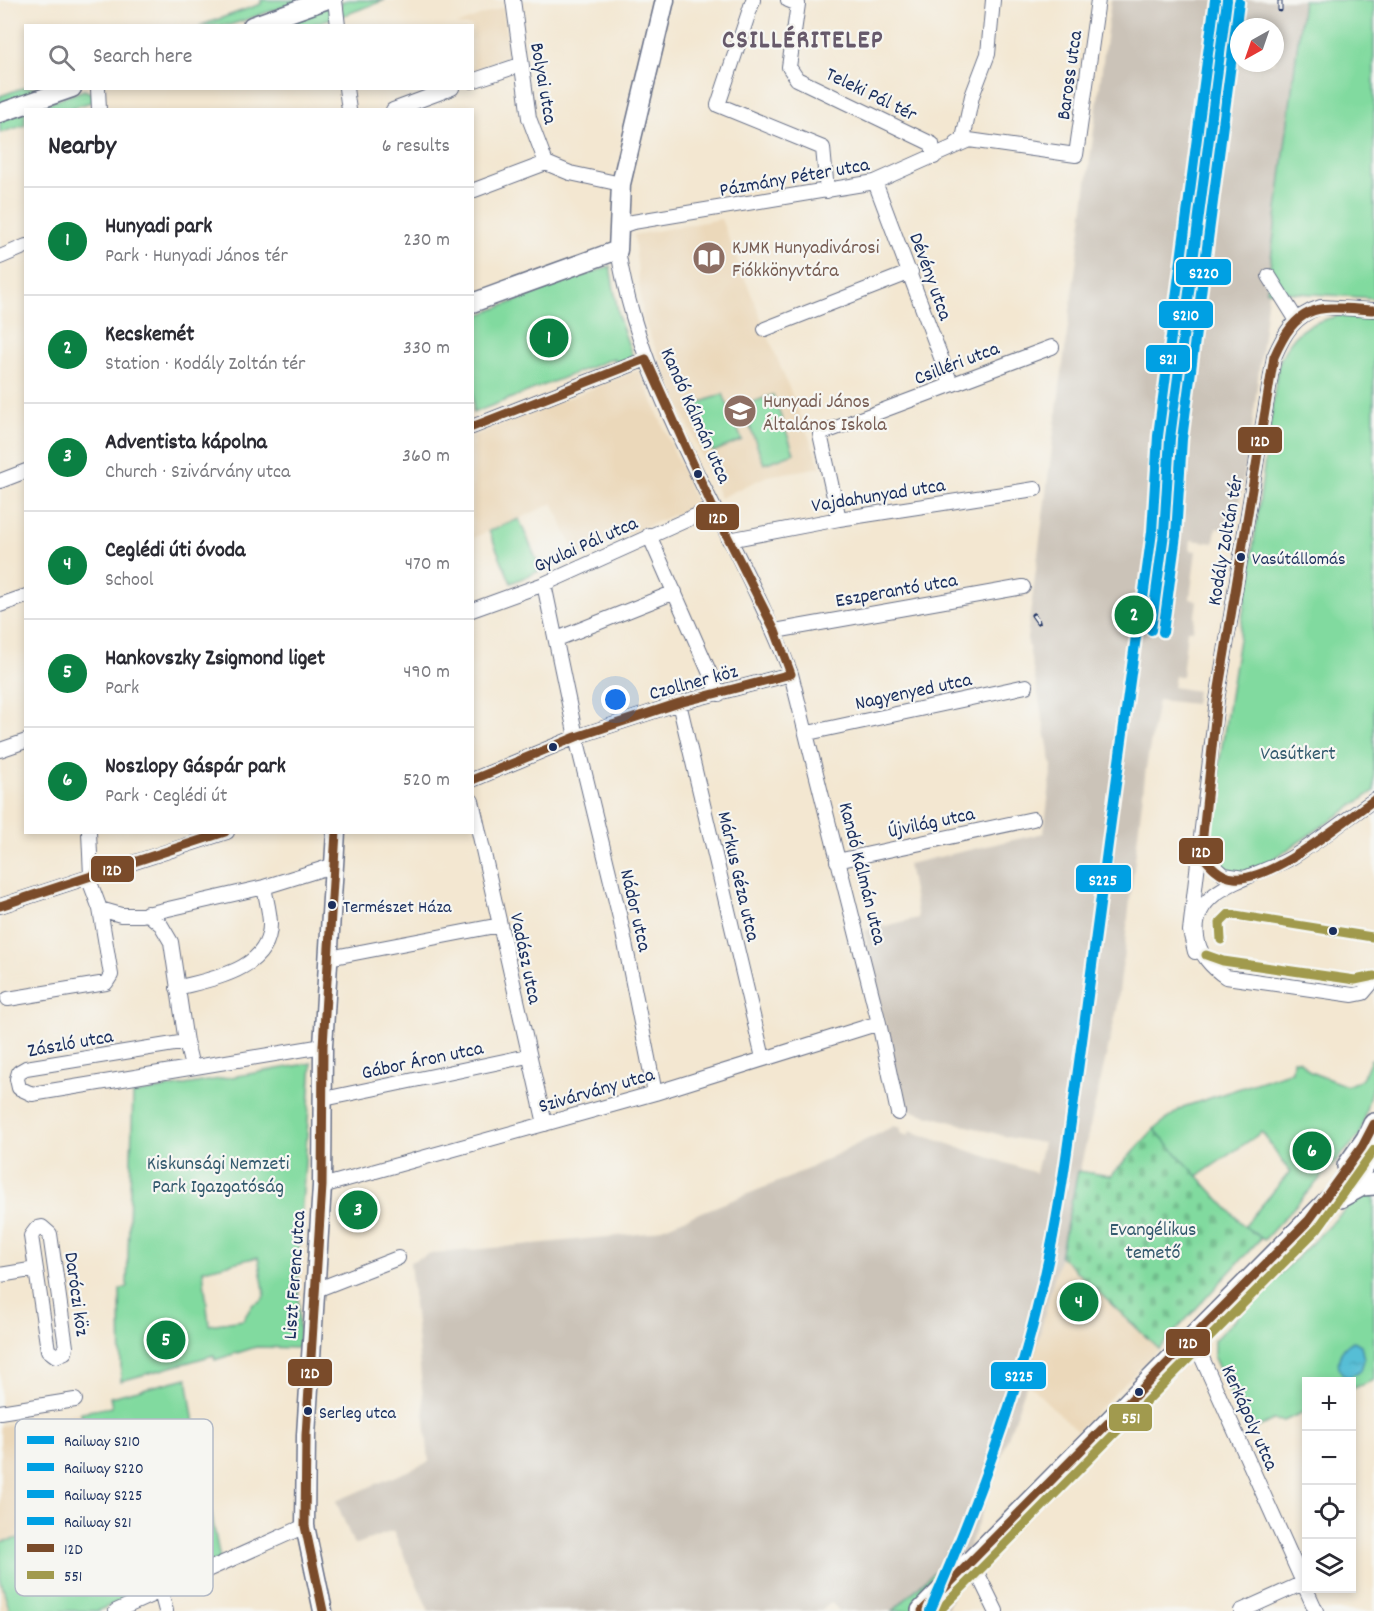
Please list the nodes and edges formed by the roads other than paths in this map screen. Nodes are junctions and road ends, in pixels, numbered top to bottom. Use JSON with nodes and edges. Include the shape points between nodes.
{"nodes":[{"id":1,"x":325,"y":0,"type":"edge"},
{"id":2,"x":335,"y":0,"type":"edge"},
{"id":3,"x":513,"y":0,"type":"edge"},
{"id":4,"x":665,"y":0,"type":"edge"},
{"id":5,"x":753,"y":0,"type":"edge"},
{"id":6,"x":993,"y":0,"type":"edge"},
{"id":7,"x":1098,"y":0,"type":"edge"},
{"id":8,"x":793,"y":2,"type":"edge"},
{"id":9,"x":258,"y":24,"type":"edge"},
{"id":10,"x":338,"y":24,"type":"edge"},
{"id":11,"x":520,"y":65,"type":"junction"},
{"id":12,"x":474,"y":80,"type":"edge"},
{"id":13,"x":66,"y":90,"type":"edge"},
{"id":14,"x":98,"y":90,"type":"edge"},
{"id":15,"x":346,"y":90,"type":"edge"},
{"id":16,"x":447,"y":90,"type":"edge"},
{"id":17,"x":99,"y":108,"type":"edge"},
{"id":18,"x":349,"y":108,"type":"edge"},
{"id":19,"x":398,"y":108,"type":"edge"},
{"id":20,"x":0,"y":113,"type":"edge"},
{"id":21,"x":956,"y":144,"type":"junction"},
{"id":22,"x":1076,"y":155,"type":"joint"},
{"id":23,"x":934,"y":157,"type":"junction"},
{"id":24,"x":546,"y":163,"type":"junction"},
{"id":25,"x":875,"y":182,"type":"junction"},
{"id":26,"x":621,"y":184,"type":"junction"},
{"id":27,"x":474,"y":190,"type":"edge"},
{"id":28,"x":827,"y":191,"type":"junction"},
{"id":29,"x":619,"y":227,"type":"junction"},
{"id":30,"x":24,"y":247,"type":"edge"},
{"id":31,"x":618,"y":250,"type":"junction"},
{"id":32,"x":0,"y":257,"type":"edge"},
{"id":33,"x":911,"y":272,"type":"junction"},
{"id":34,"x":1269,"y":276,"type":"dead end"},
{"id":35,"x":474,"y":302,"type":"edge"},
{"id":36,"x":1374,"y":310,"type":"edge"},
{"id":37,"x":1296,"y":320,"type":"junction"},
{"id":38,"x":765,"y":329,"type":"dead end"},
{"id":39,"x":1052,"y":346,"type":"dead end"},
{"id":40,"x":646,"y":359,"type":"junction"},
{"id":41,"x":951,"y":384,"type":"junction"},
{"id":42,"x":474,"y":426,"type":"edge"},
{"id":43,"x":24,"y":472,"type":"edge"},
{"id":44,"x":0,"y":481,"type":"edge"},
{"id":45,"x":1035,"y":489,"type":"dead end"},
{"id":46,"x":713,"y":508,"type":"junction"},
{"id":47,"x":839,"y":519,"type":"junction"},
{"id":48,"x":649,"y":535,"type":"junction"},
{"id":49,"x":729,"y":540,"type":"junction"},
{"id":50,"x":544,"y":584,"type":"junction"},
{"id":51,"x":1023,"y":587,"type":"dead end"},
{"id":52,"x":675,"y":592,"type":"junction"},
{"id":53,"x":24,"y":597,"type":"edge"},
{"id":54,"x":0,"y":605,"type":"edge"},
{"id":55,"x":474,"y":609,"type":"edge"},
{"id":56,"x":775,"y":631,"type":"junction"},
{"id":57,"x":557,"y":639,"type":"junction"},
{"id":58,"x":791,"y":674,"type":"junction"},
{"id":59,"x":1026,"y":686,"type":"dead end"},
{"id":60,"x":719,"y":694,"type":"junction"},
{"id":61,"x":680,"y":703,"type":"junction"},
{"id":62,"x":808,"y":733,"type":"junction"},
{"id":63,"x":576,"y":737,"type":"junction"},
{"id":64,"x":24,"y":742,"type":"edge"},
{"id":65,"x":0,"y":750,"type":"edge"},
{"id":66,"x":474,"y":779,"type":"edge"},
{"id":67,"x":1374,"y":800,"type":"edge"},
{"id":68,"x":474,"y":810,"type":"edge"},
{"id":69,"x":1033,"y":819,"type":"dead end"},
{"id":70,"x":89,"y":834,"type":"edge"},
{"id":71,"x":336,"y":834,"type":"edge"},
{"id":72,"x":205,"y":836,"type":"edge"},
{"id":73,"x":1201,"y":854,"type":"junction"},
{"id":74,"x":837,"y":861,"type":"junction"},
{"id":75,"x":335,"y":865,"type":"junction"},
{"id":76,"x":89,"y":876,"type":"junction"},
{"id":77,"x":1243,"y":880,"type":"junction"},
{"id":78,"x":264,"y":887,"type":"junction"},
{"id":79,"x":1196,"y":895,"type":"junction"},
{"id":80,"x":0,"y":906,"type":"edge"},
{"id":81,"x":100,"y":909,"type":"junction"},
{"id":82,"x":147,"y":913,"type":"junction"},
{"id":83,"x":1198,"y":917,"type":"junction"},
{"id":84,"x":500,"y":925,"type":"junction"},
{"id":85,"x":1195,"y":952,"type":"junction"},
{"id":86,"x":329,"y":958,"type":"junction"},
{"id":87,"x":1374,"y":980,"type":"edge"},
{"id":88,"x":177,"y":988,"type":"junction"},
{"id":89,"x":1298,"y":995,"type":"dead end"},
{"id":90,"x":8,"y":999,"type":"dead end"},
{"id":91,"x":879,"y":1023,"type":"junction"},
{"id":92,"x":185,"y":1035,"type":"junction"},
{"id":93,"x":323,"y":1046,"type":"junction"},
{"id":94,"x":528,"y":1056,"type":"junction"},
{"id":95,"x":763,"y":1058,"type":"junction"},
{"id":96,"x":192,"y":1067,"type":"junction"},
{"id":97,"x":655,"y":1093,"type":"junction"},
{"id":98,"x":324,"y":1099,"type":"junction"},
{"id":99,"x":898,"y":1113,"type":"dead end"},
{"id":100,"x":545,"y":1124,"type":"junction"},
{"id":101,"x":1374,"y":1124,"type":"edge"},
{"id":102,"x":1374,"y":1155,"type":"edge"},
{"id":103,"x":1374,"y":1184,"type":"edge"},
{"id":104,"x":322,"y":1186,"type":"junction"},
{"id":105,"x":1309,"y":1220,"type":"junction"},
{"id":106,"x":398,"y":1258,"type":"dead end"},
{"id":107,"x":36,"y":1269,"type":"junction"},
{"id":108,"x":0,"y":1275,"type":"edge"},
{"id":109,"x":316,"y":1290,"type":"junction"},
{"id":110,"x":1193,"y":1338,"type":"junction"},
{"id":111,"x":75,"y":1400,"type":"dead end"},
{"id":112,"x":0,"y":1412,"type":"edge"},
{"id":113,"x":305,"y":1526,"type":"junction"},
{"id":114,"x":972,"y":1562,"type":"junction"},
{"id":115,"x":213,"y":1568,"type":"edge"},
{"id":116,"x":1302,"y":1581,"type":"edge"},
{"id":117,"x":1302,"y":1583,"type":"edge"},
{"id":118,"x":1308,"y":1593,"type":"edge"},
{"id":119,"x":152,"y":1596,"type":"edge"},
{"id":120,"x":162,"y":1596,"type":"edge"},
{"id":121,"x":116,"y":1611,"type":"edge"},
{"id":122,"x":166,"y":1611,"type":"edge"},
{"id":123,"x":323,"y":1611,"type":"edge"},
{"id":124,"x":922,"y":1611,"type":"edge"},
{"id":125,"x":996,"y":1611,"type":"edge"},
{"id":126,"x":1241,"y":1611,"type":"edge"},
{"id":127,"x":1316,"y":1611,"type":"edge"}],
"edges":[{"from":1,"to":9,"type":"street"},
{"from":2,"to":10,"type":"street"},
{"from":3,"to":11,"type":"street","name":"Bolyai utca"},
{"from":4,"to":26,"type":"street","name":"Kandó Kálmán utca"},
{"from":5,"to":28,"type":"street","via":[[718,105],[823,148]]},
{"from":6,"to":21,"type":"street","via":[[988,54],[972,96],[963,139]]},
{"from":7,"to":22,"type":"street","name":"Baross utca"},
{"from":8,"to":23,"type":"street","name":"Teleki Pál tér","via":[[789,66],[798,79],[932,144]]},
{"from":11,"to":12,"type":"street"},
{"from":11,"to":24,"type":"street","name":"Bolyai utca","via":[[529,118]]},
{"from":13,"to":20,"type":"street"},
{"from":14,"to":17,"type":"street"},
{"from":15,"to":18,"type":"street"},
{"from":16,"to":19,"type":"street"},
{"from":21,"to":22,"type":"street","name":"Pázmány Péter utca","via":[[977,140]]},
{"from":21,"to":23,"type":"street","name":"Pázmány Péter utca"},
{"from":23,"to":25,"type":"street","name":"Pázmány Péter utca"},
{"from":24,"to":26,"type":"street","via":[[570,173]]},
{"from":24,"to":27,"type":"street"},
{"from":25,"to":28,"type":"street","name":"Pázmány Péter utca"},
{"from":25,"to":33,"type":"street","name":"Dévény utca"},
{"from":26,"to":29,"type":"street","name":"Kandó Kálmán utca"},
{"from":28,"to":29,"type":"street","name":"Pázmány Péter utca"},
{"from":29,"to":31,"type":"street","name":"Kandó Kálmán utca"},
{"from":30,"to":32,"type":"street"},
{"from":31,"to":35,"type":"street"},
{"from":31,"to":40,"type":"street","name":"Kandó Kálmán utca","via":[[631,314]]},
{"from":33,"to":38,"type":"street"},
{"from":33,"to":41,"type":"street","name":"Dévény utca"},
{"from":34,"to":37,"type":"street"},
{"from":36,"to":37,"type":"street","via":[[1321,307]]},
{"from":37,"to":73,"type":"street","name":"Kodály Zoltán tér","via":[[1274,357],[1217,700]]},
{"from":39,"to":41,"type":"street","name":"Csilléri utca"},
{"from":40,"to":42,"type":"street"},
{"from":40,"to":46,"type":"street","name":"Kandó Kálmán utca"},
{"from":41,"to":47,"type":"street","name":"Csilléri utca","via":[[820,434]]},
{"from":43,"to":44,"type":"street"},
{"from":45,"to":47,"type":"street","name":"Vajdahunyad utca"},
{"from":46,"to":48,"type":"street","name":"Gyulai Pál utca"},
{"from":46,"to":49,"type":"street","name":"Kandó Kálmán utca"},
{"from":47,"to":49,"type":"street","name":"Vajdahunyad utca"},
{"from":48,"to":50,"type":"street","name":"Gyulai Pál utca"},
{"from":48,"to":52,"type":"street"},
{"from":49,"to":56,"type":"street","name":"Kandó Kálmán utca"},
{"from":50,"to":55,"type":"street","name":"Gyulai Pál utca"},
{"from":50,"to":57,"type":"street","name":"Nádor utca"},
{"from":51,"to":56,"type":"street","name":"Eszperantó utca"},
{"from":52,"to":57,"type":"street"},
{"from":52,"to":60,"type":"street"},
{"from":53,"to":54,"type":"street"},
{"from":56,"to":58,"type":"street","name":"Kandó Kálmán utca"},
{"from":57,"to":63,"type":"street","name":"Nádor utca"},
{"from":58,"to":60,"type":"street","name":"Czollner köz"},
{"from":58,"to":62,"type":"street","name":"Kandó Kálmán utca"},
{"from":59,"to":62,"type":"street","name":"Nagyenyed utca"},
{"from":60,"to":61,"type":"street","name":"Czollner köz"},
{"from":61,"to":63,"type":"street","name":"Czollner köz"},
{"from":61,"to":95,"type":"street","name":"Márkus Géza utca"},
{"from":62,"to":74,"type":"street","name":"Kandó Kálmán utca"},
{"from":63,"to":66,"type":"street","name":"Czollner köz"},
{"from":63,"to":97,"type":"street","name":"Nádor utca","via":[[620,918]]},
{"from":64,"to":65,"type":"street"},
{"from":67,"to":77,"type":"street","via":[[1291,858]]},
{"from":68,"to":84,"type":"street","name":"Vadász utca"},
{"from":69,"to":74,"type":"street","name":"Újvilág utca"},
{"from":70,"to":76,"type":"street"},
{"from":71,"to":75,"type":"street","name":"Liszt Ferenc utca"},
{"from":72,"to":76,"type":"street"},
{"from":73,"to":77,"type":"street","via":[[1224,875]]},
{"from":73,"to":79,"type":"street","name":"Kodály Zoltán tér"},
{"from":74,"to":91,"type":"street","name":"Kandó Kálmán utca"},
{"from":75,"to":78,"type":"street"},
{"from":75,"to":86,"type":"street","name":"Liszt Ferenc utca"},
{"from":76,"to":80,"type":"street"},
{"from":76,"to":81,"type":"street"},
{"from":77,"to":83,"type":"street","via":[[1213,894]]},
{"from":78,"to":82,"type":"street"},
{"from":78,"to":88,"type":"street","via":[[269,932],[258,955],[227,974]]},
{"from":79,"to":83,"type":"street","name":"Kodály Zoltán tér"},
{"from":79,"to":85,"type":"street","name":"Kodály Zoltán tér","via":[[1190,931]]},
{"from":81,"to":82,"type":"street","via":[[121,915]]},
{"from":81,"to":90,"type":"street","via":[[111,975],[106,983]]},
{"from":82,"to":88,"type":"street","via":[[161,925],[171,942]]},
{"from":83,"to":85,"type":"street","name":"Kodály Zoltán tér"},
{"from":83,"to":87,"type":"street","name":"Kodály Zoltán tér","via":[[1197,938],[1203,953],[1226,976],[1353,995],[1363,993]]},
{"from":84,"to":86,"type":"street"},
{"from":84,"to":94,"type":"street","name":"Vadász utca"},
{"from":85,"to":89,"type":"street","via":[[1206,969],[1223,981]]},
{"from":86,"to":93,"type":"street","name":"Liszt Ferenc utca"},
{"from":88,"to":92,"type":"street"},
{"from":91,"to":95,"type":"street","name":"Szivárvány utca"},
{"from":91,"to":99,"type":"street","name":"Kandó Kálmán utca"},
{"from":92,"to":96,"type":"street"},
{"from":92,"to":96,"type":"street","name":"Zászló utca","via":[[26,1068],[17,1079],[19,1089],[32,1094]]},
{"from":93,"to":96,"type":"street","name":"Zászló utca"},
{"from":93,"to":98,"type":"street","name":"Liszt Ferenc utca"},
{"from":94,"to":98,"type":"street","name":"Gábor Áron utca"},
{"from":94,"to":100,"type":"street","name":"Vadász utca"},
{"from":95,"to":97,"type":"street","name":"Szivárvány utca"},
{"from":97,"to":100,"type":"street","name":"Szivárvány utca"},
{"from":98,"to":104,"type":"street","name":"Liszt Ferenc utca"},
{"from":100,"to":104,"type":"street","name":"Szivárvány utca"},
{"from":101,"to":105,"type":"main road"},
{"from":102,"to":105,"type":"main road"},
{"from":103,"to":105,"type":"main road","via":[[1362,1185],[1343,1195]]},
{"from":104,"to":109,"type":"street","name":"Liszt Ferenc utca"},
{"from":105,"to":110,"type":"main road"},
{"from":106,"to":109,"type":"street"},
{"from":107,"to":107,"type":"street","name":"Daróczi köz","via":[[48,1350],[51,1355],[61,1355],[66,1347],[50,1234],[42,1227],[31,1236]]},
{"from":107,"to":108,"type":"street"},
{"from":109,"to":113,"type":"street","name":"Liszt Ferenc utca"},
{"from":110,"to":114,"type":"main road"},
{"from":110,"to":116,"type":"street","name":"Kerkápoly utca"},
{"from":111,"to":112,"type":"street"},
{"from":113,"to":115,"type":"street"},
{"from":113,"to":123,"type":"street","name":"Liszt Ferenc utca"},
{"from":114,"to":124,"type":"main road"},
{"from":114,"to":125,"type":"street"},
{"from":117,"to":126,"type":"street"},
{"from":118,"to":127,"type":"street","name":"Kerkápoly utca"},
{"from":119,"to":121,"type":"street"},
{"from":120,"to":122,"type":"street"}]}
